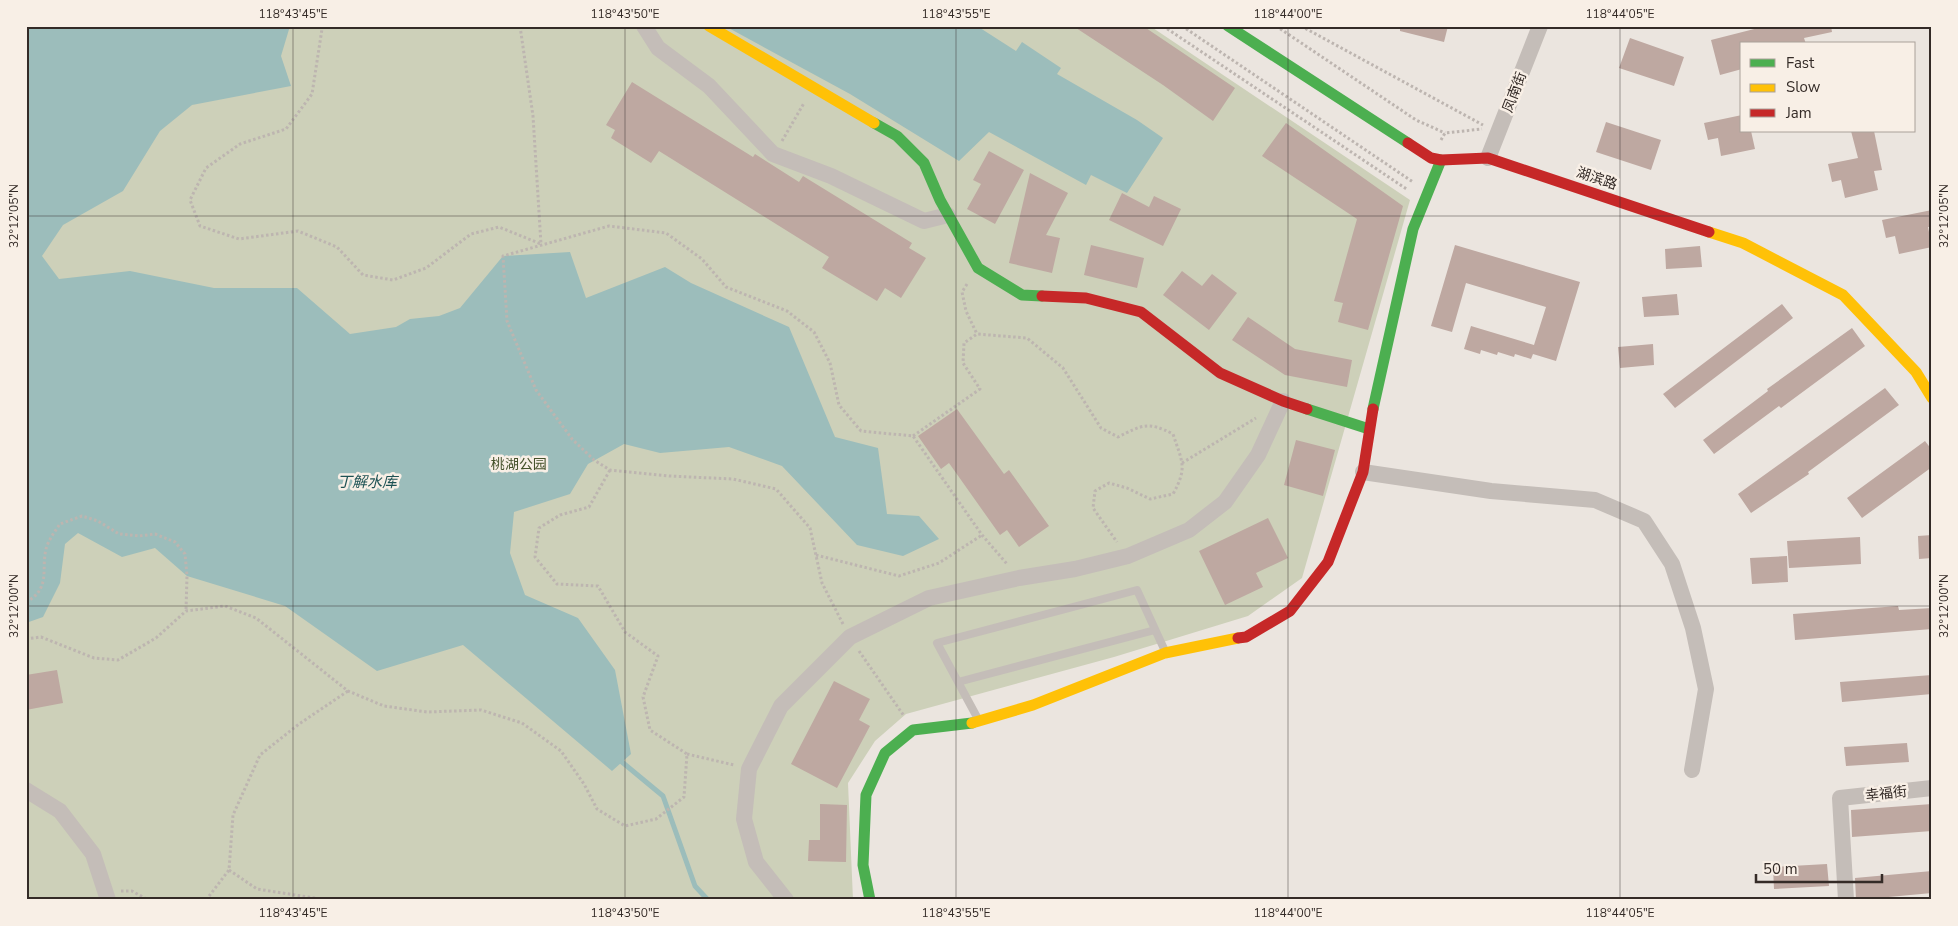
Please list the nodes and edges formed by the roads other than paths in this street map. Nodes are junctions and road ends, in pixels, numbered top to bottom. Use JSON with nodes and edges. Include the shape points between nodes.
{"nodes":[{"id":1,"x":644,"y":26,"type":"edge"},
{"id":2,"x":709,"y":26,"type":"edge"},
{"id":3,"x":1228,"y":26,"type":"edge"},
{"id":4,"x":1540,"y":26,"type":"edge"},
{"id":5,"x":1488,"y":158,"type":"junction"},
{"id":6,"x":1436,"y":159,"type":"junction"},
{"id":7,"x":948,"y":214,"type":"junction"},
{"id":8,"x":1932,"y":398,"type":"edge"},
{"id":9,"x":1284,"y":401,"type":"junction"},
{"id":10,"x":1369,"y":430,"type":"junction"},
{"id":11,"x":1363,"y":472,"type":"junction"},
{"id":12,"x":1155,"y":630,"type":"junction"},
{"id":13,"x":1166,"y":652,"type":"junction"},
{"id":14,"x":958,"y":682,"type":"junction"},
{"id":15,"x":980,"y":722,"type":"junction"},
{"id":16,"x":1692,"y":770,"type":"dead end"},
{"id":17,"x":1932,"y":788,"type":"edge"},
{"id":18,"x":26,"y":790,"type":"edge"},
{"id":19,"x":107,"y":896,"type":"edge"},
{"id":20,"x":786,"y":900,"type":"edge"},
{"id":21,"x":870,"y":900,"type":"edge"},
{"id":22,"x":1846,"y":900,"type":"edge"}],
"edges":[{"from":1,"to":7,"type":"street","via":[[658,48],[709,86],[773,154],[830,176],[924,221]]},
{"from":2,"to":7,"type":"street","via":[[897,136],[924,163]]},
{"from":3,"to":6,"type":"street"},
{"from":4,"to":5,"type":"street","name":"凤南街"},
{"from":5,"to":6,"type":"street","name":"湖滨路"},
{"from":5,"to":8,"type":"street","name":"湖滨路","via":[[1743,243],[1843,295],[1916,372]]},
{"from":6,"to":10,"type":"street","via":[[1413,229]]},
{"from":7,"to":9,"type":"street","via":[[978,268],[1022,296],[1086,298],[1141,312],[1220,373]]},
{"from":9,"to":10,"type":"street"},
{"from":9,"to":20,"type":"street","via":[[1258,455],[1225,502],[1189,530],[1128,556],[929,598],[850,637],[781,706],[749,769],[744,820],[756,862]]},
{"from":10,"to":11,"type":"street"},
{"from":11,"to":13,"type":"street","via":[[1328,562],[1290,611],[1246,636]]},
{"from":11,"to":16,"type":"street","via":[[1491,491],[1596,500],[1644,521],[1672,564],[1693,628],[1706,689]]},
{"from":12,"to":13,"type":"lane"},
{"from":12,"to":14,"type":"lane"},
{"from":12,"to":14,"type":"lane","via":[[1137,590],[937,643]]},
{"from":13,"to":15,"type":"street","via":[[1033,705]]},
{"from":14,"to":15,"type":"lane"},
{"from":15,"to":21,"type":"street","via":[[913,730],[885,753],[866,795],[862,865]]},
{"from":17,"to":22,"type":"street","name":"幸福街","via":[[1840,798]]},
{"from":18,"to":19,"type":"street","via":[[60,811],[93,854]]}]}
